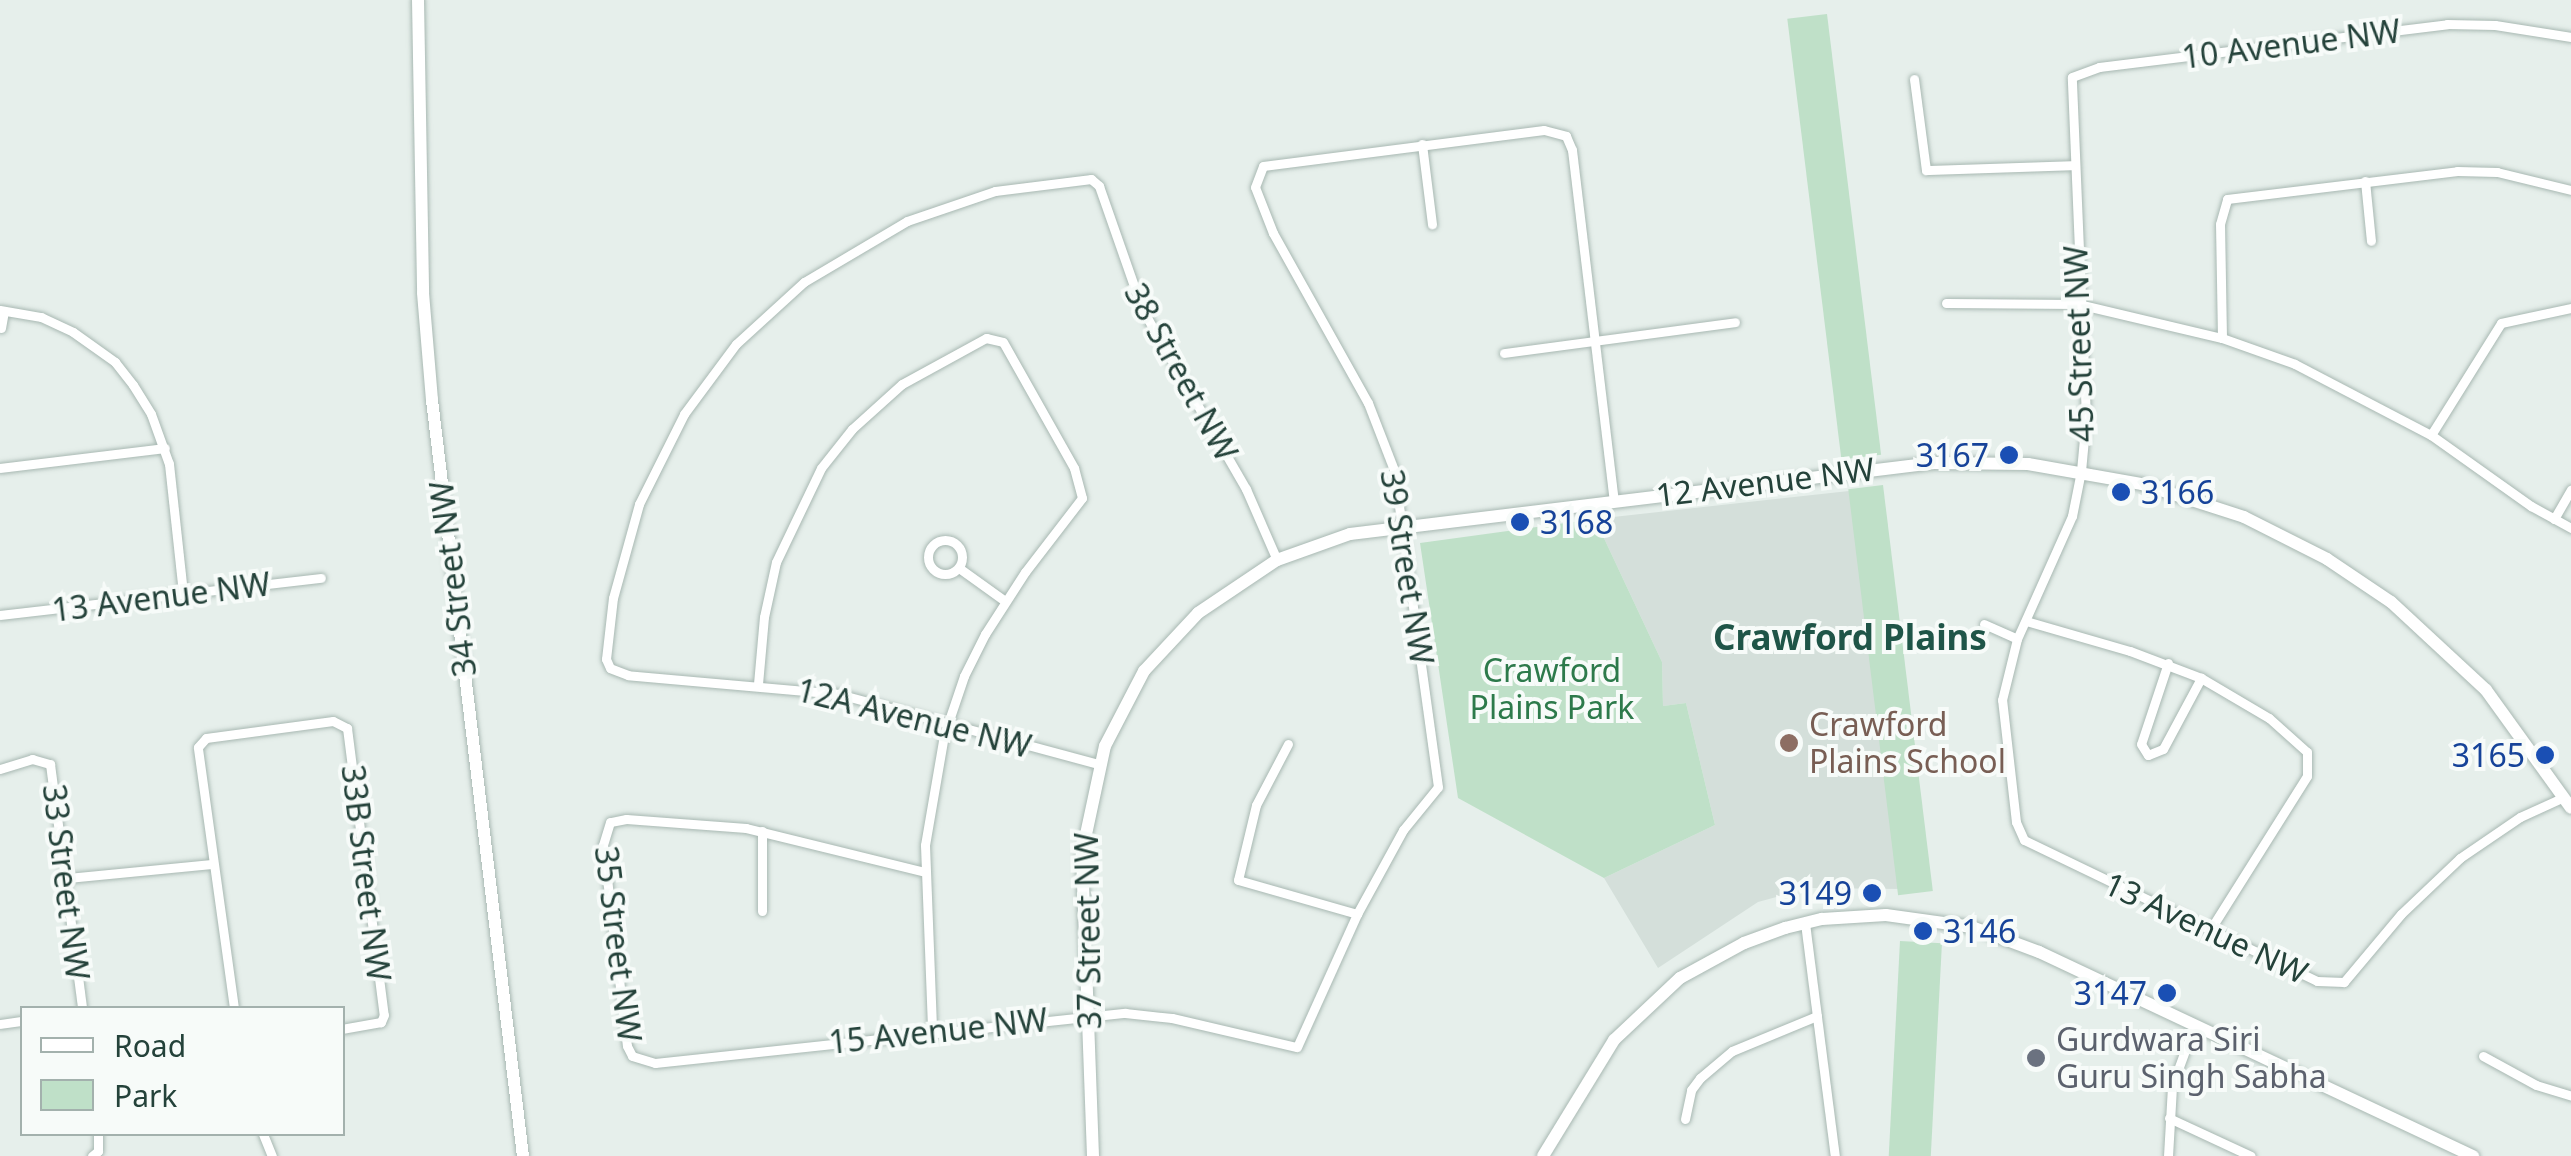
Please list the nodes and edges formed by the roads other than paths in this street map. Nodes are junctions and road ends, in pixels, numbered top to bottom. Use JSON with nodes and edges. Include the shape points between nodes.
{"nodes":[{"id":1,"x":418,"y":0,"type":"edge"},
{"id":2,"x":2571,"y":38,"type":"edge"},
{"id":3,"x":2072,"y":77,"type":"joint"},
{"id":4,"x":1914,"y":79,"type":"dead end"},
{"id":5,"x":1422,"y":144,"type":"junction"},
{"id":6,"x":2074,"y":165,"type":"junction"},
{"id":7,"x":2365,"y":181,"type":"junction"},
{"id":8,"x":2571,"y":190,"type":"edge"},
{"id":9,"x":1432,"y":224,"type":"dead end"},
{"id":10,"x":2371,"y":240,"type":"dead end"},
{"id":11,"x":1946,"y":303,"type":"dead end"},
{"id":12,"x":2078,"y":304,"type":"junction"},
{"id":13,"x":2571,"y":308,"type":"edge"},
{"id":14,"x":2,"y":311,"type":"edge"},
{"id":15,"x":1735,"y":322,"type":"dead end"},
{"id":16,"x":1,"y":328,"type":"edge"},
{"id":17,"x":2222,"y":338,"type":"junction"},
{"id":18,"x":1596,"y":341,"type":"junction"},
{"id":19,"x":1504,"y":353,"type":"dead end"},
{"id":20,"x":2431,"y":435,"type":"junction"},
{"id":21,"x":165,"y":448,"type":"junction"},
{"id":22,"x":0,"y":468,"type":"edge"},
{"id":23,"x":2081,"y":471,"type":"junction"},
{"id":24,"x":2571,"y":489,"type":"edge"},
{"id":25,"x":1614,"y":500,"type":"junction"},
{"id":26,"x":2554,"y":519,"type":"junction"},
{"id":27,"x":1404,"y":526,"type":"junction"},
{"id":28,"x":2571,"y":528,"type":"edge"},
{"id":29,"x":1277,"y":560,"type":"junction"},
{"id":30,"x":958,"y":568,"type":"dead end"},
{"id":31,"x":321,"y":578,"type":"dead end"},
{"id":32,"x":183,"y":593,"type":"junction"},
{"id":33,"x":1005,"y":601,"type":"junction"},
{"id":34,"x":0,"y":615,"type":"edge"},
{"id":35,"x":2026,"y":621,"type":"junction"},
{"id":36,"x":1984,"y":624,"type":"dead end"},
{"id":37,"x":2018,"y":639,"type":"junction"},
{"id":38,"x":1152,"y":661,"type":"joint"},
{"id":39,"x":2168,"y":664,"type":"junction"},
{"id":40,"x":610,"y":668,"type":"joint"},
{"id":41,"x":2201,"y":678,"type":"junction"},
{"id":42,"x":758,"y":684,"type":"junction"},
{"id":43,"x":948,"y":723,"type":"junction"},
{"id":44,"x":1288,"y":744,"type":"dead end"},
{"id":45,"x":1098,"y":764,"type":"junction"},
{"id":46,"x":0,"y":769,"type":"edge"},
{"id":47,"x":2569,"y":800,"type":"edge"},
{"id":48,"x":762,"y":831,"type":"junction"},
{"id":49,"x":2021,"y":835,"type":"joint"},
{"id":50,"x":212,"y":864,"type":"junction"},
{"id":51,"x":925,"y":872,"type":"junction"},
{"id":52,"x":67,"y":878,"type":"junction"},
{"id":53,"x":762,"y":911,"type":"dead end"},
{"id":54,"x":1358,"y":914,"type":"junction"},
{"id":55,"x":1805,"y":922,"type":"junction"},
{"id":56,"x":2210,"y":930,"type":"junction"},
{"id":57,"x":82,"y":1006,"type":"edge"},
{"id":58,"x":234,"y":1006,"type":"edge"},
{"id":59,"x":1088,"y":1015,"type":"junction"},
{"id":60,"x":1817,"y":1016,"type":"junction"},
{"id":61,"x":2194,"y":1026,"type":"junction"},
{"id":62,"x":345,"y":1028,"type":"edge"},
{"id":63,"x":932,"y":1031,"type":"junction"},
{"id":64,"x":1297,"y":1047,"type":"joint"},
{"id":65,"x":2483,"y":1056,"type":"dead end"},
{"id":66,"x":636,"y":1060,"type":"joint"},
{"id":67,"x":2571,"y":1096,"type":"edge"},
{"id":68,"x":2169,"y":1118,"type":"junction"},
{"id":69,"x":1685,"y":1119,"type":"dead end"},
{"id":70,"x":524,"y":1156,"type":"edge"},
{"id":71,"x":1093,"y":1156,"type":"edge"},
{"id":72,"x":1544,"y":1156,"type":"edge"},
{"id":73,"x":1834,"y":1156,"type":"edge"},
{"id":74,"x":2168,"y":1156,"type":"edge"},
{"id":75,"x":2251,"y":1156,"type":"edge"},
{"id":76,"x":2473,"y":1156,"type":"edge"}],
"edges":[{"from":1,"to":70,"type":"street","name":"34 Street NW","via":[[432,400]]},
{"from":2,"to":3,"type":"street","name":"10 Avenue NW","via":[[2447,24],[2099,67]]},
{"from":3,"to":6,"type":"street","name":"45 Street NW"},
{"from":4,"to":6,"type":"street","via":[[1926,170]]},
{"from":5,"to":9,"type":"street"},
{"from":5,"to":18,"type":"street","via":[[1544,130],[1566,136]]},
{"from":5,"to":27,"type":"street","name":"39 Street NW","via":[[1276,161],[1259,169],[1255,187],[1273,233],[1378,424]]},
{"from":6,"to":12,"type":"street","name":"45 Street NW"},
{"from":7,"to":8,"type":"street","via":[[2497,172]]},
{"from":7,"to":10,"type":"street"},
{"from":7,"to":17,"type":"street","via":[[2227,199],[2220,224]]},
{"from":11,"to":12,"type":"street"},
{"from":12,"to":17,"type":"street"},
{"from":12,"to":23,"type":"street","name":"45 Street NW","via":[[2086,416]]},
{"from":13,"to":20,"type":"street","via":[[2502,323]]},
{"from":14,"to":16,"type":"street"},
{"from":14,"to":21,"type":"street","via":[[41,317],[115,362]]},
{"from":15,"to":18,"type":"street"},
{"from":17,"to":20,"type":"street","via":[[2315,371]]},
{"from":18,"to":19,"type":"street"},
{"from":18,"to":25,"type":"street"},
{"from":20,"to":26,"type":"street"},
{"from":21,"to":22,"type":"street"},
{"from":21,"to":32,"type":"street"},
{"from":23,"to":25,"type":"street","name":"12 Avenue NW","via":[[1934,463]]},
{"from":23,"to":35,"type":"street","name":"45 Street NW","via":[[2072,516]]},
{"from":23,"to":47,"type":"street","name":"12 Avenue NW","via":[[2244,516],[2391,602],[2486,690]]},
{"from":24,"to":26,"type":"street"},
{"from":25,"to":27,"type":"street","name":"12 Avenue NW"},
{"from":26,"to":28,"type":"street"},
{"from":27,"to":29,"type":"street","name":"12 Avenue NW","via":[[1350,534]]},
{"from":27,"to":54,"type":"street","name":"39 Street NW","via":[[1438,787],[1403,830]]},
{"from":29,"to":38,"type":"street","name":"12 Avenue NW","via":[[1214,599]]},
{"from":29,"to":40,"type":"street","name":"38 Street NW","via":[[1246,489],[1142,309],[1094,180],[1014,187],[906,221],[804,282],[736,344],[684,414],[638,504],[613,598]]},
{"from":30,"to":33,"type":"street"},
{"from":31,"to":32,"type":"street","name":"13 Avenue NW"},
{"from":32,"to":34,"type":"street","name":"13 Avenue NW"},
{"from":33,"to":42,"type":"street","via":[[1082,498],[1074,468],[1009,349],[995,338],[902,384],[852,428],[821,468],[776,562]]},
{"from":33,"to":43,"type":"street","via":[[974,654]]},
{"from":35,"to":37,"type":"street","name":"45 Street NW"},
{"from":35,"to":39,"type":"street"},
{"from":36,"to":37,"type":"street"},
{"from":37,"to":49,"type":"street","name":"45 Street NW","via":[[2002,700]]},
{"from":38,"to":45,"type":"street","name":"37 Street NW"},
{"from":39,"to":41,"type":"street"},
{"from":39,"to":41,"type":"street","via":[[2141,744],[2148,754],[2163,749]]},
{"from":40,"to":42,"type":"street","name":"12A Avenue NW","via":[[628,676]]},
{"from":41,"to":56,"type":"street","via":[[2300,742],[2310,762],[2308,776]]},
{"from":42,"to":43,"type":"street","name":"12A Avenue NW","via":[[840,694]]},
{"from":43,"to":45,"type":"street","name":"12A Avenue NW"},
{"from":43,"to":51,"type":"street","via":[[929,805]]},
{"from":44,"to":54,"type":"street","via":[[1256,805],[1238,880]]},
{"from":45,"to":59,"type":"street","name":"37 Street NW","via":[[1082,853]]},
{"from":46,"to":52,"type":"street","name":"33 Street NW","via":[[43,759],[54,778]]},
{"from":47,"to":56,"type":"street","name":"13 Avenue NW","via":[[2520,817],[2460,858],[2344,982],[2316,981]]},
{"from":48,"to":51,"type":"street"},
{"from":48,"to":53,"type":"street"},
{"from":48,"to":66,"type":"street","name":"35 Street NW","via":[[620,818],[606,826],[627,1046]]},
{"from":49,"to":56,"type":"street","name":"13 Avenue NW","via":[[2045,853]]},
{"from":50,"to":52,"type":"street"},
{"from":50,"to":58,"type":"street"},
{"from":50,"to":62,"type":"street","name":"33B Street NW","via":[[200,742],[343,724],[384,1014],[381,1022]]},
{"from":51,"to":63,"type":"street"},
{"from":52,"to":57,"type":"street","name":"33 Street NW"},
{"from":54,"to":64,"type":"street","name":"39 Street NW"},
{"from":55,"to":60,"type":"street"},
{"from":55,"to":61,"type":"street","via":[[1886,915],[1972,927]]},
{"from":55,"to":72,"type":"street","via":[[1720,954],[1655,998],[1598,1060]]},
{"from":59,"to":63,"type":"street","name":"15 Avenue NW"},
{"from":59,"to":64,"type":"street","name":"15 Avenue NW","via":[[1158,1014]]},
{"from":59,"to":71,"type":"street","name":"37 Street NW"},
{"from":60,"to":69,"type":"street","via":[[1732,1051],[1700,1078]]},
{"from":60,"to":73,"type":"street"},
{"from":61,"to":68,"type":"street","via":[[2172,1086]]},
{"from":61,"to":76,"type":"street"},
{"from":63,"to":66,"type":"street","name":"15 Avenue NW"},
{"from":65,"to":67,"type":"street"},
{"from":68,"to":74,"type":"street"},
{"from":68,"to":75,"type":"street"}]}
